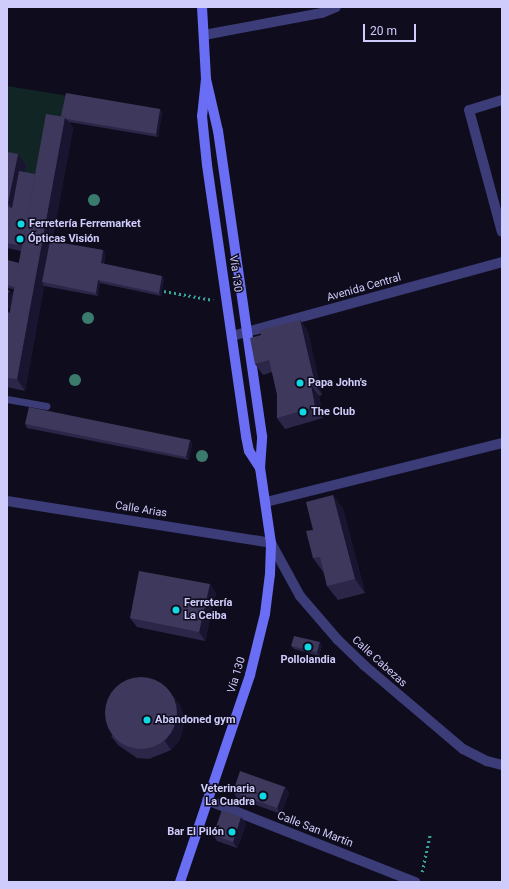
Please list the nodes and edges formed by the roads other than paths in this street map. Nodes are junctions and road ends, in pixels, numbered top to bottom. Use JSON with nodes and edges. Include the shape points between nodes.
{"nodes":[{"id":1,"x":202,"y":7,"type":"edge"},
{"id":2,"x":336,"y":7,"type":"edge"},
{"id":3,"x":204,"y":35,"type":"junction"},
{"id":4,"x":206,"y":79,"type":"junction"},
{"id":5,"x":502,"y":100,"type":"edge"},
{"id":6,"x":502,"y":232,"type":"edge"},
{"id":7,"x":502,"y":262,"type":"edge"},
{"id":8,"x":246,"y":333,"type":"junction"},
{"id":9,"x":232,"y":336,"type":"junction"},
{"id":10,"x":7,"y":398,"type":"edge"},
{"id":11,"x":46,"y":406,"type":"dead end"},
{"id":12,"x":502,"y":443,"type":"edge"},
{"id":13,"x":260,"y":468,"type":"junction"},
{"id":14,"x":7,"y":501,"type":"edge"},
{"id":15,"x":266,"y":502,"type":"junction"},
{"id":16,"x":271,"y":544,"type":"junction"},
{"id":17,"x":502,"y":765,"type":"edge"},
{"id":18,"x":207,"y":800,"type":"junction"},
{"id":19,"x":418,"y":878,"type":"edge"},
{"id":20,"x":180,"y":882,"type":"edge"}],
"edges":[{"from":1,"to":3,"type":"main road","name":"Vía 130"},
{"from":2,"to":3,"type":"street","via":[[322,13]]},
{"from":3,"to":4,"type":"main road","name":"Vía 130"},
{"from":4,"to":8,"type":"main road","name":"Vía 130","via":[[218,131]]},
{"from":4,"to":9,"type":"main road","name":"Vía 130","via":[[202,116],[205,150]]},
{"from":5,"to":6,"type":"street","via":[[469,110]]},
{"from":7,"to":8,"type":"street","name":"Avenida Central"},
{"from":8,"to":9,"type":"street","name":"Avenida Central"},
{"from":8,"to":13,"type":"main road","name":"Vía 130","via":[[262,436]]},
{"from":9,"to":13,"type":"main road","name":"Vía 130","via":[[249,451]]},
{"from":10,"to":11,"type":"lane"},
{"from":12,"to":15,"type":"street"},
{"from":13,"to":15,"type":"main road","name":"Vía 130"},
{"from":14,"to":16,"type":"street","name":"Calle Arias"},
{"from":15,"to":16,"type":"main road","name":"Vía 130"},
{"from":16,"to":17,"type":"street","name":"Calle Cabezas","via":[[300,596],[338,640],[365,666],[463,749]]},
{"from":16,"to":18,"type":"main road","name":"Vía 130","via":[[265,614],[250,676]]},
{"from":18,"to":19,"type":"street","name":"Calle San Martín"},
{"from":18,"to":20,"type":"main road","name":"Vía 130"}]}
